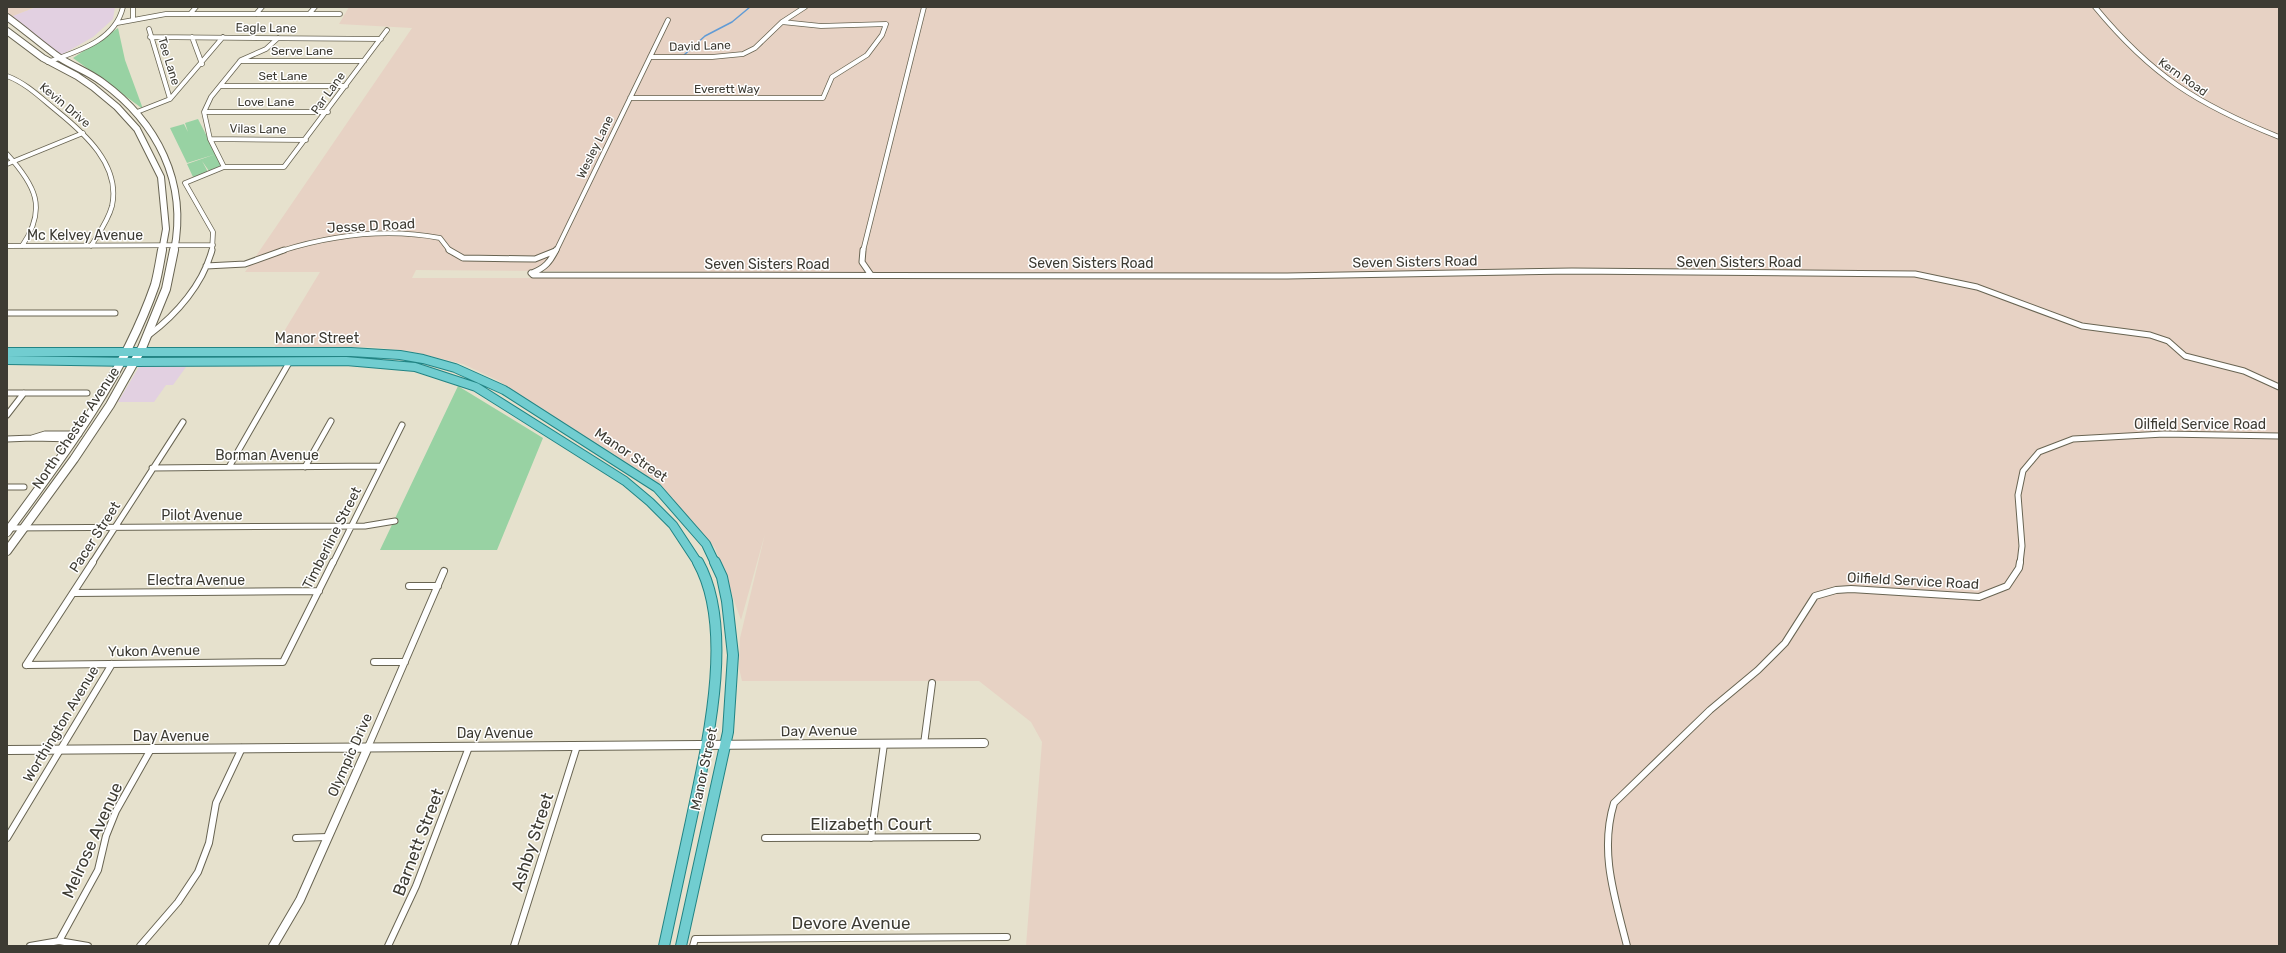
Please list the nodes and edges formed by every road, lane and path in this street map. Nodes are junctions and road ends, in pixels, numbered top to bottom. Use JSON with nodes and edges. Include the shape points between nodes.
{"nodes":[{"id":1,"x":123,"y":7,"type":"edge"},
{"id":2,"x":133,"y":7,"type":"edge"},
{"id":3,"x":196,"y":7,"type":"edge"},
{"id":4,"x":262,"y":7,"type":"edge"},
{"id":5,"x":315,"y":7,"type":"edge"},
{"id":6,"x":805,"y":7,"type":"edge"},
{"id":7,"x":924,"y":7,"type":"edge"},
{"id":8,"x":2095,"y":7,"type":"edge"},
{"id":9,"x":190,"y":14,"type":"junction"},
{"id":10,"x":256,"y":14,"type":"junction"},
{"id":11,"x":309,"y":14,"type":"junction"},
{"id":12,"x":340,"y":14,"type":"dead end"},
{"id":13,"x":7,"y":17,"type":"edge"},
{"id":14,"x":133,"y":20,"type":"junction"},
{"id":15,"x":668,"y":20,"type":"dead end"},
{"id":16,"x":782,"y":22,"type":"junction"},
{"id":17,"x":117,"y":23,"type":"junction"},
{"id":18,"x":149,"y":29,"type":"dead end"},
{"id":19,"x":7,"y":30,"type":"edge"},
{"id":20,"x":387,"y":30,"type":"dead end"},
{"id":21,"x":150,"y":37,"type":"junction"},
{"id":22,"x":192,"y":37,"type":"junction"},
{"id":23,"x":223,"y":37,"type":"junction"},
{"id":24,"x":278,"y":38,"type":"junction"},
{"id":25,"x":381,"y":39,"type":"junction"},
{"id":26,"x":59,"y":57,"type":"junction"},
{"id":27,"x":650,"y":57,"type":"junction"},
{"id":28,"x":240,"y":61,"type":"junction"},
{"id":29,"x":364,"y":61,"type":"junction"},
{"id":30,"x":48,"y":62,"type":"junction"},
{"id":31,"x":202,"y":64,"type":"junction"},
{"id":32,"x":7,"y":76,"type":"edge"},
{"id":33,"x":220,"y":86,"type":"junction"},
{"id":34,"x":346,"y":86,"type":"junction"},
{"id":35,"x":630,"y":98,"type":"junction"},
{"id":36,"x":170,"y":99,"type":"junction"},
{"id":37,"x":137,"y":112,"type":"junction"},
{"id":38,"x":204,"y":112,"type":"junction"},
{"id":39,"x":328,"y":112,"type":"junction"},
{"id":40,"x":133,"y":125,"type":"junction"},
{"id":41,"x":150,"y":127,"type":"junction"},
{"id":42,"x":83,"y":133,"type":"junction"},
{"id":43,"x":2279,"y":137,"type":"edge"},
{"id":44,"x":210,"y":139,"type":"junction"},
{"id":45,"x":306,"y":140,"type":"junction"},
{"id":46,"x":7,"y":154,"type":"edge"},
{"id":47,"x":14,"y":161,"type":"junction"},
{"id":48,"x":7,"y":164,"type":"edge"},
{"id":49,"x":224,"y":167,"type":"junction"},
{"id":50,"x":213,"y":245,"type":"junction"},
{"id":51,"x":7,"y":246,"type":"edge"},
{"id":52,"x":22,"y":246,"type":"junction"},
{"id":53,"x":91,"y":246,"type":"junction"},
{"id":54,"x":163,"y":246,"type":"junction"},
{"id":55,"x":176,"y":246,"type":"junction"},
{"id":56,"x":555,"y":250,"type":"junction"},
{"id":57,"x":206,"y":266,"type":"junction"},
{"id":58,"x":531,"y":273,"type":"joint"},
{"id":59,"x":870,"y":275,"type":"junction"},
{"id":60,"x":7,"y":313,"type":"edge"},
{"id":61,"x":115,"y":313,"type":"dead end"},
{"id":62,"x":149,"y":335,"type":"junction"},
{"id":63,"x":7,"y":352,"type":"edge"},
{"id":64,"x":127,"y":352,"type":"junction"},
{"id":65,"x":136,"y":357,"type":"junction"},
{"id":66,"x":7,"y":360,"type":"edge"},
{"id":67,"x":122,"y":361,"type":"junction"},
{"id":68,"x":290,"y":361,"type":"junction"},
{"id":69,"x":2279,"y":387,"type":"edge"},
{"id":70,"x":7,"y":393,"type":"edge"},
{"id":71,"x":24,"y":393,"type":"junction"},
{"id":72,"x":87,"y":393,"type":"dead end"},
{"id":73,"x":7,"y":415,"type":"edge"},
{"id":74,"x":331,"y":421,"type":"dead end"},
{"id":75,"x":183,"y":422,"type":"dead end"},
{"id":76,"x":402,"y":425,"type":"dead end"},
{"id":77,"x":77,"y":436,"type":"junction"},
{"id":78,"x":2279,"y":436,"type":"edge"},
{"id":79,"x":7,"y":439,"type":"edge"},
{"id":80,"x":381,"y":466,"type":"junction"},
{"id":81,"x":229,"y":467,"type":"junction"},
{"id":82,"x":305,"y":467,"type":"junction"},
{"id":83,"x":152,"y":468,"type":"junction"},
{"id":84,"x":7,"y":487,"type":"edge"},
{"id":85,"x":24,"y":487,"type":"dead end"},
{"id":86,"x":395,"y":521,"type":"dead end"},
{"id":87,"x":351,"y":526,"type":"junction"},
{"id":88,"x":24,"y":528,"type":"junction"},
{"id":89,"x":116,"y":528,"type":"junction"},
{"id":90,"x":8,"y":529,"type":"edge"},
{"id":91,"x":7,"y":551,"type":"edge"},
{"id":92,"x":444,"y":571,"type":"dead end"},
{"id":93,"x":408,"y":586,"type":"dead end"},
{"id":94,"x":438,"y":586,"type":"junction"},
{"id":95,"x":318,"y":591,"type":"junction"},
{"id":96,"x":73,"y":593,"type":"junction"},
{"id":97,"x":283,"y":662,"type":"joint"},
{"id":98,"x":374,"y":662,"type":"dead end"},
{"id":99,"x":405,"y":662,"type":"junction"},
{"id":100,"x":112,"y":664,"type":"junction"},
{"id":101,"x":26,"y":665,"type":"joint"},
{"id":102,"x":932,"y":683,"type":"dead end"},
{"id":103,"x":984,"y":743,"type":"dead end"},
{"id":104,"x":884,"y":744,"type":"junction"},
{"id":105,"x":924,"y":744,"type":"junction"},
{"id":106,"x":469,"y":746,"type":"junction"},
{"id":107,"x":577,"y":746,"type":"junction"},
{"id":108,"x":707,"y":746,"type":"junction"},
{"id":109,"x":725,"y":746,"type":"junction"},
{"id":110,"x":368,"y":747,"type":"junction"},
{"id":111,"x":242,"y":748,"type":"junction"},
{"id":112,"x":151,"y":749,"type":"junction"},
{"id":113,"x":7,"y":750,"type":"edge"},
{"id":114,"x":60,"y":750,"type":"junction"},
{"id":115,"x":328,"y":837,"type":"junction"},
{"id":116,"x":977,"y":837,"type":"dead end"},
{"id":117,"x":7,"y":838,"type":"edge"},
{"id":118,"x":296,"y":838,"type":"dead end"},
{"id":119,"x":766,"y":838,"type":"dead end"},
{"id":120,"x":871,"y":838,"type":"junction"},
{"id":121,"x":1007,"y":937,"type":"dead end"},
{"id":122,"x":59,"y":942,"type":"junction"},
{"id":123,"x":694,"y":943,"type":"edge"},
{"id":124,"x":30,"y":946,"type":"edge"},
{"id":125,"x":88,"y":946,"type":"edge"},
{"id":126,"x":140,"y":946,"type":"edge"},
{"id":127,"x":273,"y":946,"type":"edge"},
{"id":128,"x":388,"y":946,"type":"edge"},
{"id":129,"x":514,"y":946,"type":"edge"},
{"id":130,"x":664,"y":946,"type":"edge"},
{"id":131,"x":681,"y":946,"type":"edge"},
{"id":132,"x":1627,"y":946,"type":"edge"}],
"edges":[{"from":1,"to":17,"type":"street"},
{"from":2,"to":14,"type":"street"},
{"from":3,"to":9,"type":"street"},
{"from":4,"to":10,"type":"street"},
{"from":5,"to":11,"type":"street"},
{"from":6,"to":16,"type":"street","name":"David Lane"},
{"from":7,"to":59,"type":"street","via":[[862,254],[862,262]]},
{"from":8,"to":43,"type":"street","name":"Kern Road","via":[[2144,62],[2175,86],[2223,115]]},
{"from":9,"to":10,"type":"street"},
{"from":9,"to":14,"type":"street","via":[[159,14]]},
{"from":10,"to":11,"type":"street"},
{"from":11,"to":12,"type":"street"},
{"from":13,"to":26,"type":"main road","name":"North Chester Avenue"},
{"from":14,"to":17,"type":"street"},
{"from":15,"to":27,"type":"street","name":"Wesley Lane"},
{"from":16,"to":27,"type":"street","name":"David Lane","via":[[755,48],[743,54],[712,58]]},
{"from":16,"to":35,"type":"street","name":"Everett Way","via":[[816,26],[886,24],[882,35],[867,55],[832,77],[823,98]]},
{"from":17,"to":26,"type":"street","via":[[91,44],[75,53]]},
{"from":18,"to":21,"type":"street","name":"Tee Lane"},
{"from":19,"to":30,"type":"main road","name":"North Chester Avenue"},
{"from":20,"to":25,"type":"street","name":"Par Lane"},
{"from":21,"to":22,"type":"street","name":"Eagle Lane"},
{"from":21,"to":36,"type":"street","name":"Tee Lane"},
{"from":22,"to":23,"type":"street","name":"Eagle Lane"},
{"from":22,"to":31,"type":"street"},
{"from":23,"to":24,"type":"street","name":"Eagle Lane"},
{"from":23,"to":31,"type":"street"},
{"from":24,"to":25,"type":"street","name":"Eagle Lane"},
{"from":24,"to":28,"type":"street","via":[[266,49]]},
{"from":25,"to":29,"type":"street","name":"Par Lane"},
{"from":26,"to":30,"type":"street"},
{"from":26,"to":37,"type":"main road","name":"North Chester Avenue","via":[[84,70]]},
{"from":27,"to":35,"type":"street","name":"Wesley Lane"},
{"from":28,"to":29,"type":"street","name":"Serve Lane"},
{"from":28,"to":33,"type":"street"},
{"from":29,"to":34,"type":"street","name":"Par Lane"},
{"from":30,"to":40,"type":"main road","name":"North Chester Avenue","via":[[81,80],[112,103]]},
{"from":31,"to":36,"type":"street"},
{"from":32,"to":42,"type":"street","name":"Kevin Drive","via":[[19,81]]},
{"from":33,"to":34,"type":"street","name":"Set Lane"},
{"from":33,"to":38,"type":"street"},
{"from":34,"to":39,"type":"street","name":"Par Lane"},
{"from":35,"to":56,"type":"street","name":"Wesley Lane"},
{"from":36,"to":37,"type":"street"},
{"from":37,"to":41,"type":"main road","name":"North Chester Avenue"},
{"from":38,"to":39,"type":"street","name":"Love Lane"},
{"from":38,"to":44,"type":"street"},
{"from":39,"to":45,"type":"street","name":"Par Lane"},
{"from":40,"to":41,"type":"main road"},
{"from":40,"to":54,"type":"main road","name":"North Chester Avenue","via":[[150,150],[162,184],[165,216]]},
{"from":41,"to":55,"type":"main road","name":"North Chester Avenue","via":[[166,155],[174,181],[178,212]]},
{"from":42,"to":47,"type":"street"},
{"from":42,"to":53,"type":"street","name":"Kevin Drive","via":[[105,163],[114,195],[109,219]]},
{"from":44,"to":45,"type":"street","name":"Vilas Lane"},
{"from":44,"to":49,"type":"street"},
{"from":45,"to":49,"type":"street","name":"Par Lane","via":[[284,167]]},
{"from":46,"to":47,"type":"street"},
{"from":47,"to":48,"type":"street"},
{"from":47,"to":52,"type":"street","via":[[30,185],[38,213],[32,232]]},
{"from":49,"to":50,"type":"street","via":[[184,184],[211,229]]},
{"from":50,"to":55,"type":"street"},
{"from":50,"to":57,"type":"street"},
{"from":51,"to":52,"type":"street","name":"Mc Kelvey Avenue"},
{"from":52,"to":53,"type":"street","name":"Mc Kelvey Avenue"},
{"from":53,"to":54,"type":"street","name":"Mc Kelvey Avenue"},
{"from":54,"to":55,"type":"street"},
{"from":54,"to":64,"type":"main road","name":"North Chester Avenue","via":[[149,305]]},
{"from":55,"to":62,"type":"main road","name":"North Chester Avenue","via":[[169,278]]},
{"from":56,"to":57,"type":"street","name":"Jesse D Road","via":[[535,259],[463,258],[452,252],[440,238],[413,233],[353,236],[318,241],[284,249],[246,264]]},
{"from":56,"to":58,"type":"street","name":"Wesley Lane","via":[[548,265]]},
{"from":57,"to":62,"type":"street","via":[[173,316]]},
{"from":58,"to":59,"type":"street","name":"Seven Sisters Road"},
{"from":59,"to":69,"type":"street","name":"Seven Sisters Road","via":[[1287,276],[1564,271],[1915,274],[1977,286],[2082,326],[2156,337],[2168,341],[2185,356],[2244,371]]},
{"from":60,"to":61,"type":"street"},
{"from":62,"to":65,"type":"main road","name":"North Chester Avenue"},
{"from":63,"to":64,"type":"main road","name":"Manor Street"},
{"from":64,"to":65,"type":"main road","name":"Manor Street"},
{"from":64,"to":67,"type":"main road","name":"North Chester Avenue"},
{"from":65,"to":67,"type":"main road","name":"Manor Street"},
{"from":65,"to":68,"type":"main road","name":"Manor Street"},
{"from":65,"to":88,"type":"main road","name":"North Chester Avenue","via":[[130,373],[106,413]]},
{"from":65,"to":109,"type":"main road","name":"Manor Street","via":[[351,352],[423,359],[455,368],[504,390],[636,473],[657,488],[689,522],[706,544],[722,577],[731,621],[733,655]]},
{"from":66,"to":67,"type":"main road","name":"Manor Street"},
{"from":67,"to":77,"type":"main road","name":"North Chester Avenue","via":[[109,387]]},
{"from":68,"to":81,"type":"street"},
{"from":68,"to":108,"type":"main road","name":"Manor Street","via":[[394,364],[440,374],[476,387],[643,494],[683,537],[706,581],[716,641]]},
{"from":70,"to":71,"type":"street"},
{"from":71,"to":72,"type":"street"},
{"from":71,"to":73,"type":"street"},
{"from":74,"to":82,"type":"street"},
{"from":75,"to":83,"type":"street","name":"Pacer Street"},
{"from":76,"to":80,"type":"street","name":"Timberline Street"},
{"from":77,"to":79,"type":"street","via":[[45,434],[32,438]]},
{"from":77,"to":90,"type":"main road","name":"North Chester Avenue"},
{"from":78,"to":132,"type":"street","name":"Oilfield Service Road","via":[[2164,434],[2073,439],[2050,445],[2028,464],[2018,484],[2022,558],[2020,569],[2007,587],[1993,595],[1979,597],[1851,589],[1815,596],[1785,643],[1734,692],[1710,710],[1614,803],[1608,824],[1608,858]]},
{"from":80,"to":82,"type":"street","name":"Borman Avenue"},
{"from":80,"to":87,"type":"street","name":"Timberline Street"},
{"from":81,"to":82,"type":"street","name":"Borman Avenue"},
{"from":81,"to":83,"type":"street","name":"Borman Avenue"},
{"from":83,"to":89,"type":"street","name":"Pacer Street"},
{"from":84,"to":85,"type":"street"},
{"from":86,"to":87,"type":"street","name":"Pilot Avenue"},
{"from":87,"to":89,"type":"street","name":"Pilot Avenue"},
{"from":87,"to":95,"type":"street","name":"Timberline Street"},
{"from":88,"to":89,"type":"street","name":"Pilot Avenue"},
{"from":88,"to":90,"type":"street","name":"Pilot Avenue"},
{"from":88,"to":91,"type":"main road","name":"North Chester Avenue"},
{"from":89,"to":96,"type":"street","name":"Pacer Street"},
{"from":92,"to":94,"type":"street","name":"Olympic Drive"},
{"from":93,"to":94,"type":"street"},
{"from":94,"to":99,"type":"street","name":"Olympic Drive"},
{"from":95,"to":96,"type":"street","name":"Electra Avenue"},
{"from":95,"to":97,"type":"street","name":"Timberline Street"},
{"from":96,"to":101,"type":"street","name":"Pacer Street"},
{"from":97,"to":100,"type":"street","name":"Yukon Avenue"},
{"from":98,"to":99,"type":"street"},
{"from":99,"to":110,"type":"street","name":"Olympic Drive"},
{"from":100,"to":101,"type":"street","name":"Yukon Avenue"},
{"from":100,"to":114,"type":"street","name":"Worthington Avenue"},
{"from":102,"to":105,"type":"street"},
{"from":103,"to":105,"type":"street","name":"Day Avenue"},
{"from":104,"to":105,"type":"street","name":"Day Avenue"},
{"from":104,"to":109,"type":"street","name":"Day Avenue"},
{"from":104,"to":120,"type":"street"},
{"from":106,"to":107,"type":"street","name":"Day Avenue"},
{"from":106,"to":110,"type":"street","name":"Day Avenue"},
{"from":106,"to":128,"type":"street","name":"Barnett Street","via":[[416,886]]},
{"from":107,"to":108,"type":"street","name":"Day Avenue"},
{"from":107,"to":129,"type":"street","name":"Ashby Street"},
{"from":108,"to":109,"type":"street","name":"Day Avenue"},
{"from":108,"to":130,"type":"main road","name":"Manor Street"},
{"from":109,"to":131,"type":"main road","name":"Manor Street"},
{"from":110,"to":111,"type":"street","name":"Day Avenue"},
{"from":110,"to":115,"type":"street","name":"Olympic Drive"},
{"from":111,"to":112,"type":"street","name":"Day Avenue"},
{"from":111,"to":126,"type":"street","via":[[216,802],[209,844],[198,872],[178,902]]},
{"from":112,"to":114,"type":"street","name":"Day Avenue"},
{"from":112,"to":122,"type":"street","name":"Melrose Avenue","via":[[116,811],[106,836],[98,870]]},
{"from":113,"to":114,"type":"street","name":"Day Avenue"},
{"from":114,"to":117,"type":"street","name":"Worthington Avenue"},
{"from":115,"to":118,"type":"street"},
{"from":115,"to":127,"type":"street","name":"Olympic Drive","via":[[300,900]]},
{"from":116,"to":120,"type":"street","name":"Elizabeth Court"},
{"from":119,"to":120,"type":"street","name":"Elizabeth Court"},
{"from":121,"to":123,"type":"street","name":"Devore Avenue"},
{"from":122,"to":124,"type":"street"},
{"from":122,"to":125,"type":"street"}]}
